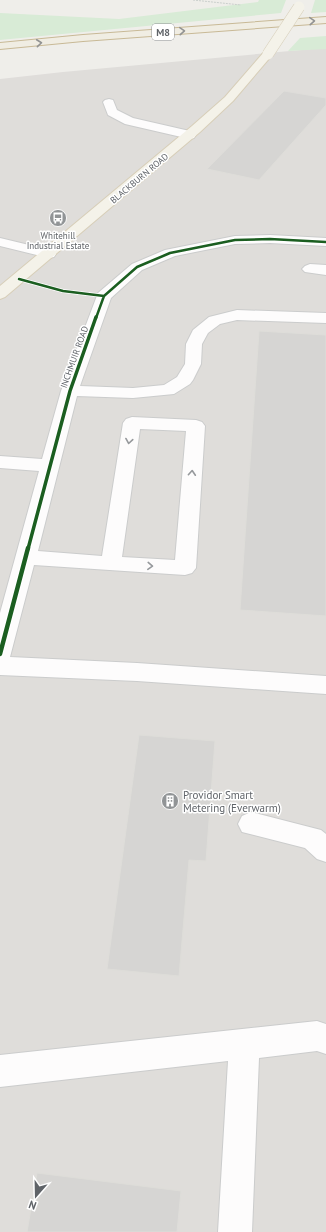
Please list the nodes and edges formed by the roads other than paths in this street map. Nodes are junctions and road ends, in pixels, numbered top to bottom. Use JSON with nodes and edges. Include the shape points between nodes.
{"nodes":[{"id":1,"x":301,"y":4,"type":"edge"},
{"id":2,"x":326,"y":20,"type":"edge"},
{"id":3,"x":294,"y":33,"type":"dead end"},
{"id":4,"x":270,"y":35,"type":"dead end"},
{"id":5,"x":0,"y":46,"type":"edge"},
{"id":6,"x":40,"y":53,"type":"dead end"},
{"id":7,"x":0,"y":56,"type":"edge"},
{"id":8,"x":109,"y":102,"type":"dead end"},
{"id":9,"x":190,"y":135,"type":"junction"},
{"id":10,"x":0,"y":242,"type":"edge"},
{"id":11,"x":326,"y":242,"type":"edge"},
{"id":12,"x":49,"y":254,"type":"junction"},
{"id":13,"x":310,"y":269,"type":"dead end"},
{"id":14,"x":326,"y":270,"type":"edge"},
{"id":15,"x":0,"y":294,"type":"edge"},
{"id":16,"x":326,"y":318,"type":"edge"},
{"id":17,"x":70,"y":391,"type":"junction"},
{"id":18,"x":0,"y":462,"type":"edge"},
{"id":19,"x":50,"y":466,"type":"junction"},
{"id":20,"x":26,"y":558,"type":"junction"},
{"id":21,"x":111,"y":564,"type":"junction"},
{"id":22,"x":0,"y":654,"type":"edge"},
{"id":23,"x":0,"y":666,"type":"edge"},
{"id":24,"x":326,"y":685,"type":"edge"},
{"id":25,"x":251,"y":824,"type":"dead end"},
{"id":26,"x":326,"y":850,"type":"edge"},
{"id":27,"x":326,"y":1039,"type":"edge"},
{"id":28,"x":244,"y":1044,"type":"junction"},
{"id":29,"x":0,"y":1071,"type":"edge"},
{"id":30,"x":235,"y":1232,"type":"edge"}],
"edges":[{"from":1,"to":9,"type":"main road","name":"BLACKBURN ROAD","bridge":true,"via":[[268,54],[229,99]]},
{"from":5,"to":2,"type":"highway","number":"M8","one_way":true},
{"from":3,"to":4,"type":"highway"},
{"from":6,"to":7,"type":"highway"},
{"from":8,"to":9,"type":"street","via":[[112,112],[129,121]]},
{"from":9,"to":12,"type":"main road","name":"BLACKBURN ROAD"},
{"from":10,"to":12,"type":"street"},
{"from":11,"to":17,"type":"street","name":"INCHMUIR ROAD","via":[[236,240],[170,253],[137,267],[104,296]]},
{"from":12,"to":15,"type":"main road","name":"BLACKBURN ROAD"},
{"from":13,"to":14,"type":"street"},
{"from":16,"to":17,"type":"street","via":[[237,315],[214,320],[202,330],[194,344],[193,364],[184,380],[168,390],[133,393]]},
{"from":17,"to":19,"type":"street","name":"INCHMUIR ROAD"},
{"from":18,"to":19,"type":"street"},
{"from":19,"to":20,"type":"street","name":"INCHMUIR ROAD"},
{"from":20,"to":21,"type":"street"},
{"from":20,"to":22,"type":"street","name":"INCHMUIR ROAD"},
{"from":21,"to":21,"type":"street","one_way":true,"via":[[185,568],[196,426],[132,423]]},
{"from":23,"to":24,"type":"street"},
{"from":25,"to":26,"type":"street","via":[[312,838]]},
{"from":27,"to":28,"type":"street","via":[[317,1036]]},
{"from":28,"to":29,"type":"street"},
{"from":28,"to":30,"type":"street"}]}
